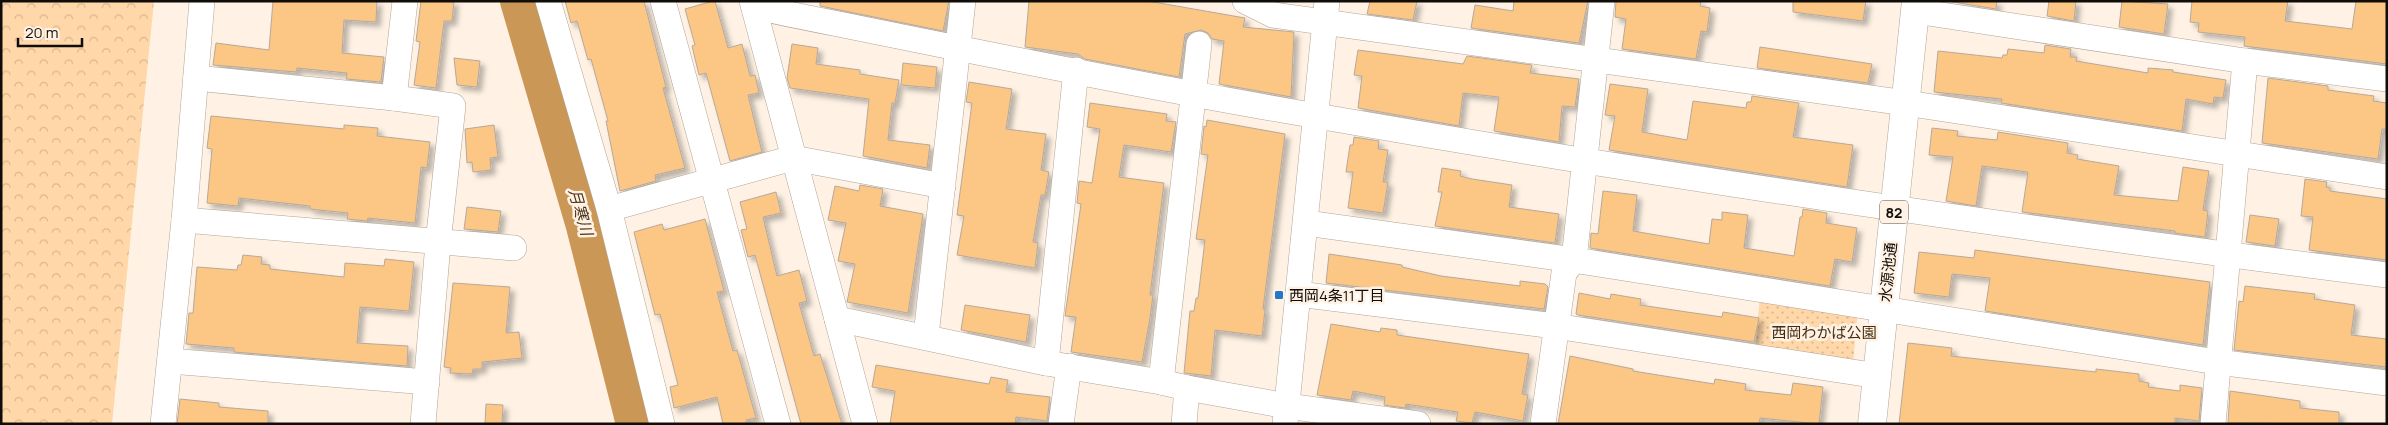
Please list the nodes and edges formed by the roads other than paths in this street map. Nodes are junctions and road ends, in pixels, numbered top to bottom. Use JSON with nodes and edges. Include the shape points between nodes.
{"nodes":[{"id":1,"x":202,"y":1,"type":"edge"},
{"id":2,"x":405,"y":1,"type":"edge"},
{"id":3,"x":548,"y":1,"type":"edge"},
{"id":4,"x":663,"y":1,"type":"edge"},
{"id":5,"x":962,"y":1,"type":"edge"},
{"id":6,"x":1602,"y":1,"type":"edge"},
{"id":7,"x":753,"y":4,"type":"edge"},
{"id":8,"x":1255,"y":4,"type":"edge"},
{"id":9,"x":1916,"y":6,"type":"edge"},
{"id":10,"x":1326,"y":11,"type":"edge"},
{"id":11,"x":1199,"y":44,"type":"dead end"},
{"id":12,"x":959,"y":48,"type":"junction"},
{"id":13,"x":1596,"y":58,"type":"junction"},
{"id":14,"x":2245,"y":61,"type":"junction"},
{"id":15,"x":1076,"y":70,"type":"junction"},
{"id":16,"x":196,"y":78,"type":"junction"},
{"id":17,"x":2387,"y":79,"type":"edge"},
{"id":18,"x":1193,"y":93,"type":"junction"},
{"id":19,"x":394,"y":98,"type":"junction"},
{"id":20,"x":1906,"y":103,"type":"junction"},
{"id":21,"x":1314,"y":116,"type":"junction"},
{"id":22,"x":2236,"y":154,"type":"junction"},
{"id":23,"x":793,"y":158,"type":"junction"},
{"id":24,"x":1584,"y":161,"type":"junction"},
{"id":25,"x":2387,"y":177,"type":"edge"},
{"id":26,"x":711,"y":180,"type":"junction"},
{"id":27,"x":943,"y":186,"type":"junction"},
{"id":28,"x":1895,"y":207,"type":"junction"},
{"id":29,"x":609,"y":208,"type":"junction"},
{"id":30,"x":184,"y":220,"type":"junction"},
{"id":31,"x":1306,"y":222,"type":"junction"},
{"id":32,"x":438,"y":243,"type":"junction"},
{"id":33,"x":514,"y":248,"type":"dead end"},
{"id":34,"x":2227,"y":255,"type":"junction"},
{"id":35,"x":1574,"y":260,"type":"junction"},
{"id":36,"x":2387,"y":276,"type":"edge"},
{"id":37,"x":1298,"y":294,"type":"junction"},
{"id":38,"x":1884,"y":309,"type":"junction"},
{"id":39,"x":836,"y":319,"type":"junction"},
{"id":40,"x":1555,"y":326,"type":"junction"},
{"id":41,"x":926,"y":336,"type":"junction"},
{"id":42,"x":170,"y":361,"type":"junction"},
{"id":43,"x":2217,"y":362,"type":"junction"},
{"id":44,"x":1057,"y":364,"type":"junction"},
{"id":45,"x":1878,"y":376,"type":"junction"},
{"id":46,"x":427,"y":382,"type":"junction"},
{"id":47,"x":1161,"y":382,"type":"junction"},
{"id":48,"x":2387,"y":383,"type":"edge"},
{"id":49,"x":1187,"y":388,"type":"junction"},
{"id":50,"x":1286,"y":415,"type":"edge"},
{"id":51,"x":163,"y":424,"type":"edge"},
{"id":52,"x":422,"y":424,"type":"edge"},
{"id":53,"x":662,"y":424,"type":"edge"},
{"id":54,"x":778,"y":424,"type":"edge"},
{"id":55,"x":865,"y":424,"type":"edge"},
{"id":56,"x":1061,"y":424,"type":"edge"},
{"id":57,"x":1184,"y":424,"type":"edge"},
{"id":58,"x":1418,"y":424,"type":"edge"},
{"id":59,"x":1543,"y":424,"type":"edge"},
{"id":60,"x":1872,"y":424,"type":"edge"},
{"id":61,"x":2213,"y":424,"type":"edge"}],
"edges":[{"from":1,"to":16,"type":"street"},
{"from":2,"to":19,"type":"street"},
{"from":3,"to":29,"type":"street"},
{"from":4,"to":26,"type":"street"},
{"from":5,"to":12,"type":"street"},
{"from":6,"to":13,"type":"street"},
{"from":7,"to":12,"type":"street"},
{"from":7,"to":23,"type":"street"},
{"from":8,"to":10,"type":"street","via":[[1273,15]]},
{"from":9,"to":14,"type":"street"},
{"from":9,"to":20,"type":"main road","name":"水源池通","number":"82"},
{"from":10,"to":13,"type":"street"},
{"from":10,"to":21,"type":"street"},
{"from":11,"to":18,"type":"street"},
{"from":12,"to":15,"type":"street"},
{"from":12,"to":27,"type":"street"},
{"from":13,"to":20,"type":"street"},
{"from":13,"to":24,"type":"street"},
{"from":14,"to":17,"type":"street"},
{"from":14,"to":22,"type":"street"},
{"from":15,"to":18,"type":"street"},
{"from":15,"to":44,"type":"street"},
{"from":16,"to":19,"type":"street"},
{"from":16,"to":30,"type":"street"},
{"from":18,"to":21,"type":"street"},
{"from":18,"to":47,"type":"street"},
{"from":19,"to":32,"type":"street","via":[[453,106]]},
{"from":20,"to":22,"type":"street"},
{"from":20,"to":28,"type":"main road","name":"水源池通","number":"82"},
{"from":21,"to":24,"type":"street"},
{"from":21,"to":31,"type":"street"},
{"from":22,"to":25,"type":"street"},
{"from":22,"to":34,"type":"street"},
{"from":23,"to":26,"type":"street"},
{"from":23,"to":27,"type":"street"},
{"from":23,"to":39,"type":"street"},
{"from":24,"to":28,"type":"street"},
{"from":24,"to":35,"type":"street"},
{"from":26,"to":29,"type":"street"},
{"from":26,"to":54,"type":"street"},
{"from":27,"to":41,"type":"street"},
{"from":28,"to":34,"type":"street"},
{"from":28,"to":38,"type":"main road","name":"水源池通","number":"82"},
{"from":29,"to":53,"type":"street"},
{"from":30,"to":32,"type":"street"},
{"from":30,"to":42,"type":"street"},
{"from":31,"to":35,"type":"street"},
{"from":31,"to":37,"type":"street"},
{"from":32,"to":33,"type":"street"},
{"from":32,"to":46,"type":"street"},
{"from":34,"to":36,"type":"street"},
{"from":34,"to":43,"type":"street"},
{"from":35,"to":38,"type":"street"},
{"from":35,"to":40,"type":"street","via":[[1564,273]]},
{"from":37,"to":40,"type":"street"},
{"from":37,"to":50,"type":"street"},
{"from":38,"to":43,"type":"street"},
{"from":38,"to":45,"type":"main road","name":"水源池通","number":"82"},
{"from":39,"to":41,"type":"street"},
{"from":39,"to":55,"type":"street"},
{"from":40,"to":45,"type":"street"},
{"from":40,"to":59,"type":"street"},
{"from":41,"to":44,"type":"street"},
{"from":42,"to":46,"type":"street"},
{"from":42,"to":51,"type":"street"},
{"from":43,"to":48,"type":"street"},
{"from":43,"to":61,"type":"street"},
{"from":44,"to":47,"type":"street"},
{"from":44,"to":56,"type":"street"},
{"from":45,"to":60,"type":"main road","name":"水源池通","number":"82"},
{"from":46,"to":52,"type":"street"},
{"from":47,"to":49,"type":"street"},
{"from":49,"to":50,"type":"street"},
{"from":49,"to":57,"type":"street"},
{"from":50,"to":58,"type":"street"}]}
